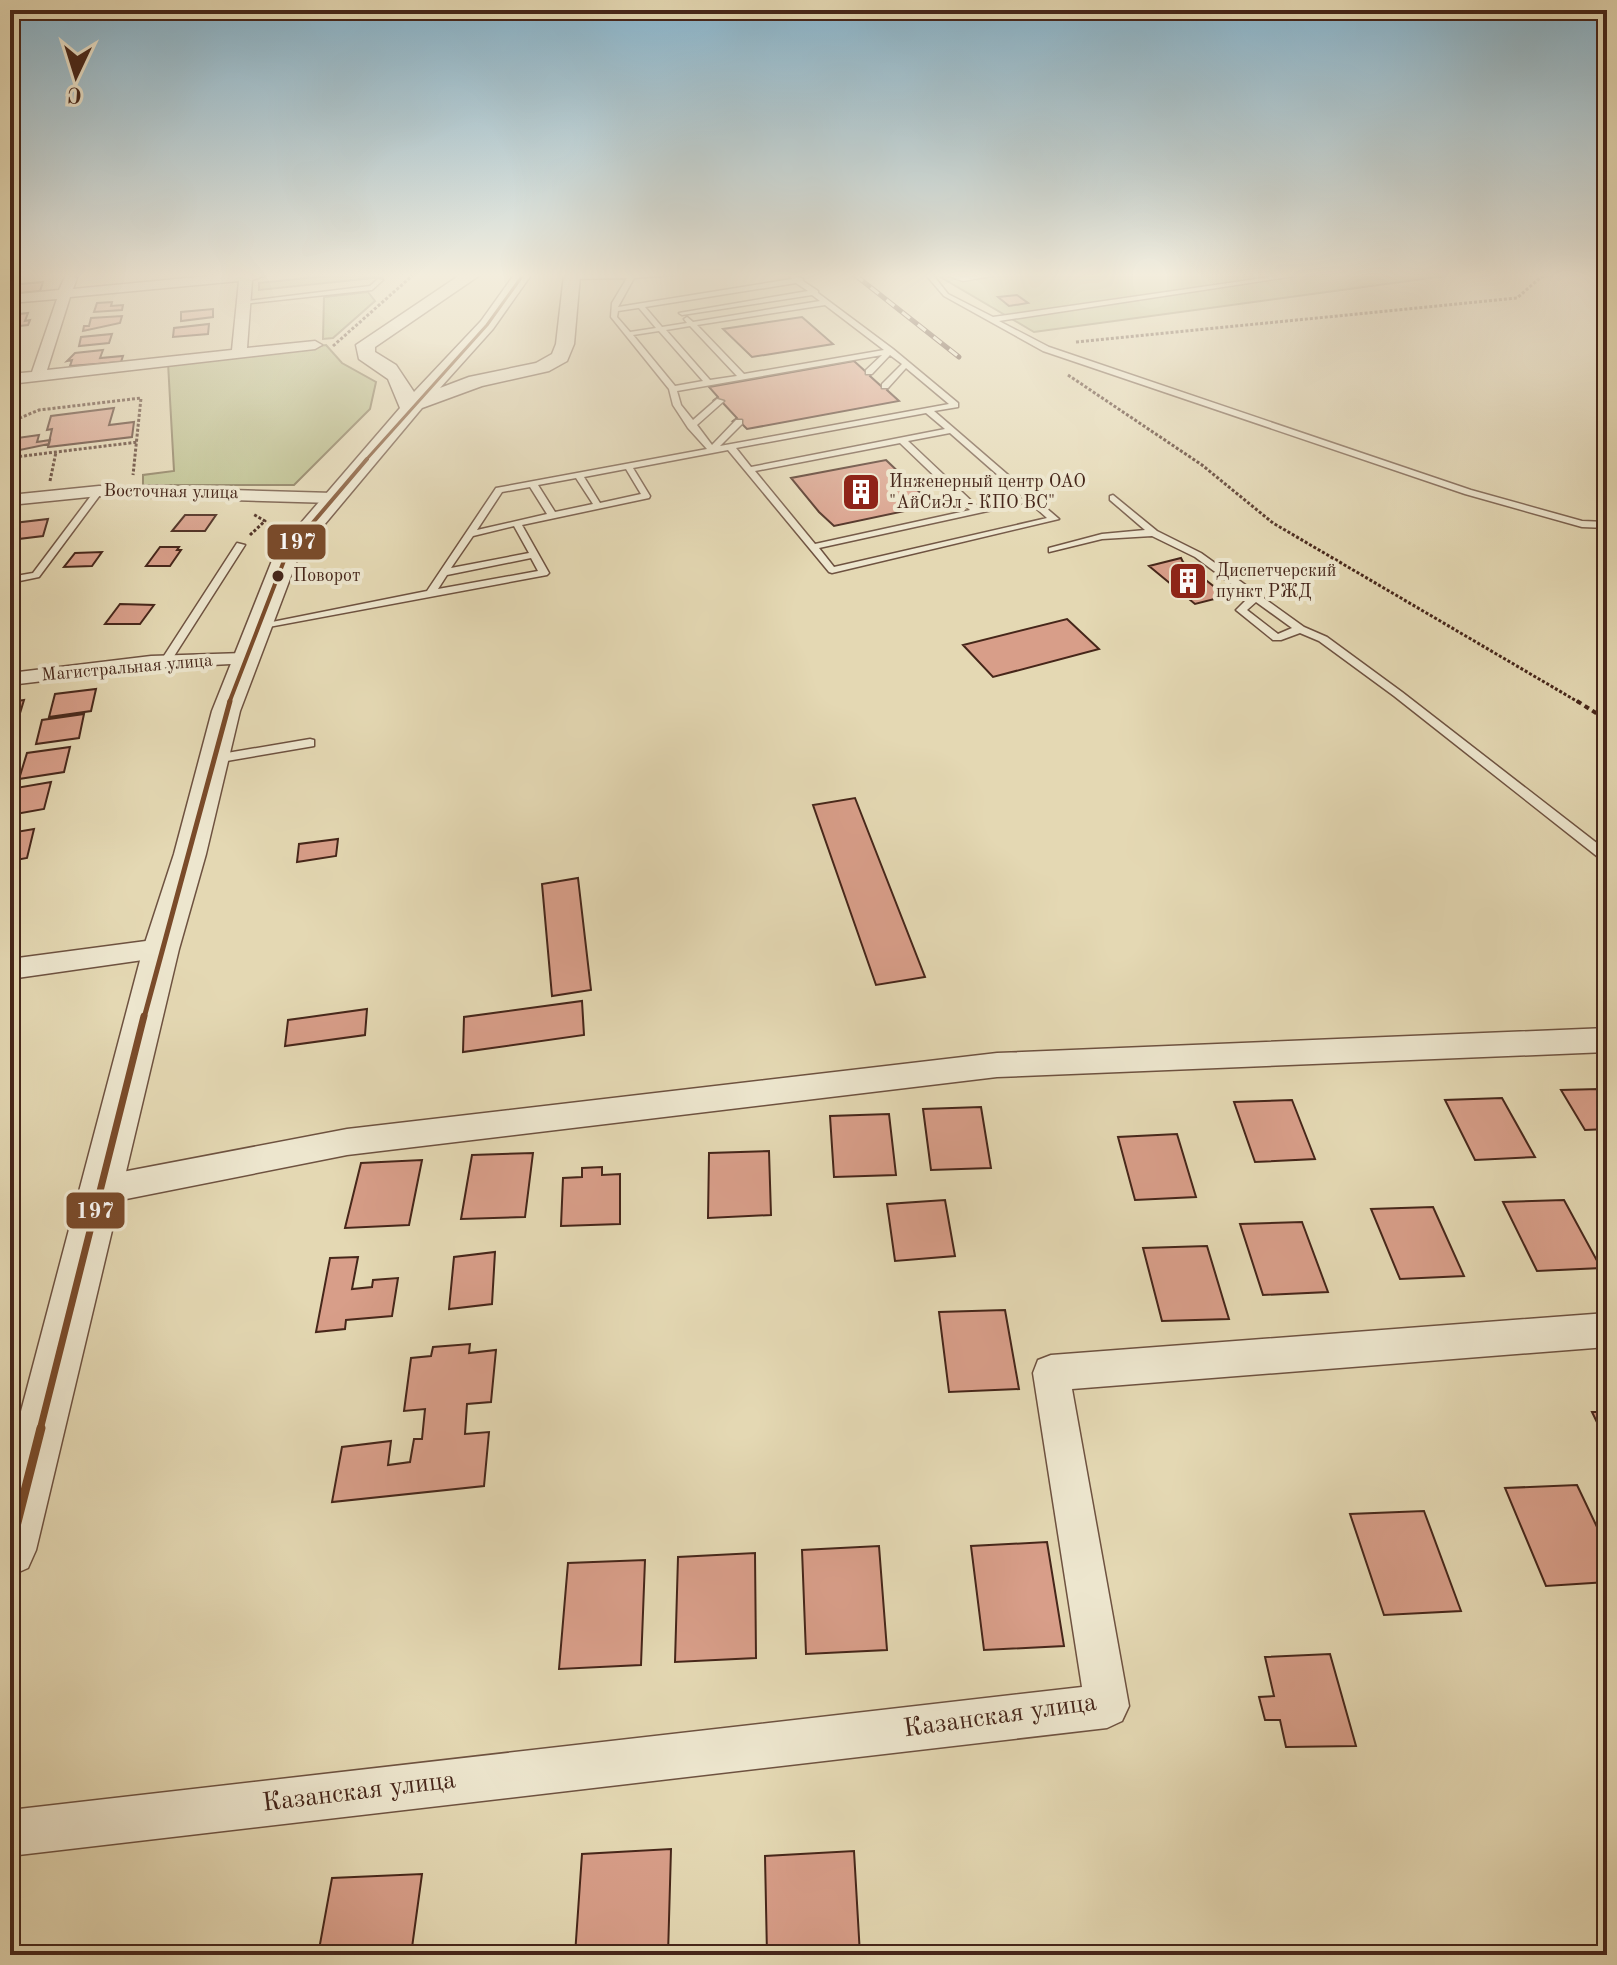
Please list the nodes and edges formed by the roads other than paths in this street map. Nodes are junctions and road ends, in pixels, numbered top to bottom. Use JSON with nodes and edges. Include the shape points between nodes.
{"nodes":[{"id":1,"x":41,"y":367,"type":"edge"},
{"id":2,"x":119,"y":367,"type":"edge"},
{"id":3,"x":386,"y":367,"type":"edge"},
{"id":4,"x":449,"y":367,"type":"edge"},
{"id":5,"x":494,"y":367,"type":"edge"},
{"id":6,"x":543,"y":367,"type":"edge"},
{"id":7,"x":655,"y":367,"type":"edge"},
{"id":8,"x":694,"y":367,"type":"edge"},
{"id":9,"x":732,"y":367,"type":"edge"},
{"id":10,"x":801,"y":367,"type":"edge"},
{"id":11,"x":874,"y":367,"type":"edge"},
{"id":12,"x":903,"y":367,"type":"edge"},
{"id":13,"x":909,"y":367,"type":"edge"},
{"id":14,"x":1102,"y":367,"type":"edge"},
{"id":15,"x":520,"y":371,"type":"junction"},
{"id":16,"x":869,"y":372,"type":"dead end"},
{"id":17,"x":38,"y":376,"type":"junction"},
{"id":18,"x":742,"y":377,"type":"junction"},
{"id":19,"x":10,"y":379,"type":"edge"},
{"id":20,"x":708,"y":382,"type":"junction"},
{"id":21,"x":885,"y":386,"type":"dead end"},
{"id":22,"x":673,"y":389,"type":"junction"},
{"id":23,"x":720,"y":401,"type":"dead end"},
{"id":24,"x":410,"y":409,"type":"junction"},
{"id":25,"x":928,"y":410,"type":"junction"},
{"id":26,"x":739,"y":422,"type":"dead end"},
{"id":27,"x":691,"y":426,"type":"junction"},
{"id":28,"x":952,"y":430,"type":"junction"},
{"id":29,"x":902,"y":440,"type":"junction"},
{"id":30,"x":730,"y":447,"type":"junction"},
{"id":31,"x":712,"y":450,"type":"junction"},
{"id":32,"x":628,"y":466,"type":"junction"},
{"id":33,"x":749,"y":470,"type":"junction"},
{"id":34,"x":579,"y":476,"type":"junction"},
{"id":35,"x":532,"y":483,"type":"junction"},
{"id":36,"x":99,"y":491,"type":"junction"},
{"id":37,"x":333,"y":498,"type":"junction"},
{"id":38,"x":1113,"y":498,"type":"dead end"},
{"id":39,"x":1031,"y":499,"type":"junction"},
{"id":40,"x":10,"y":500,"type":"edge"},
{"id":41,"x":598,"y":506,"type":"junction"},
{"id":42,"x":977,"y":511,"type":"junction"},
{"id":43,"x":553,"y":516,"type":"junction"},
{"id":44,"x":517,"y":523,"type":"junction"},
{"id":45,"x":1607,"y":525,"type":"edge"},
{"id":46,"x":1154,"y":533,"type":"junction"},
{"id":47,"x":470,"y":534,"type":"junction"},
{"id":48,"x":240,"y":545,"type":"road end"},
{"id":49,"x":813,"y":547,"type":"junction"},
{"id":50,"x":1052,"y":550,"type":"dead end"},
{"id":51,"x":534,"y":555,"type":"junction"},
{"id":52,"x":443,"y":573,"type":"junction"},
{"id":53,"x":10,"y":580,"type":"edge"},
{"id":54,"x":430,"y":593,"type":"junction"},
{"id":55,"x":1255,"y":597,"type":"junction"},
{"id":56,"x":1300,"y":629,"type":"junction"},
{"id":57,"x":251,"y":643,"type":"junction"},
{"id":58,"x":165,"y":662,"type":"junction"},
{"id":59,"x":10,"y":679,"type":"edge"},
{"id":60,"x":310,"y":743,"type":"dead end"},
{"id":61,"x":215,"y":759,"type":"junction"},
{"id":62,"x":1607,"y":858,"type":"edge"},
{"id":63,"x":161,"y":949,"type":"junction"},
{"id":64,"x":10,"y":969,"type":"edge"},
{"id":65,"x":1607,"y":1040,"type":"edge"},
{"id":66,"x":101,"y":1190,"type":"junction"},
{"id":67,"x":1607,"y":1330,"type":"edge"},
{"id":68,"x":10,"y":1550,"type":"edge"},
{"id":69,"x":10,"y":1833,"type":"edge"}],
"edges":[{"from":1,"to":17,"type":"street"},
{"from":2,"to":17,"type":"street"},
{"from":3,"to":24,"type":"street","via":[[400,379]]},
{"from":4,"to":24,"type":"street"},
{"from":5,"to":15,"type":"street"},
{"from":6,"to":15,"type":"street"},
{"from":7,"to":22,"type":"lane"},
{"from":8,"to":20,"type":"lane"},
{"from":9,"to":18,"type":"lane"},
{"from":10,"to":18,"type":"lane"},
{"from":11,"to":16,"type":"lane"},
{"from":12,"to":21,"type":"lane"},
{"from":13,"to":25,"type":"lane","via":[[955,405]]},
{"from":14,"to":45,"type":"lane","via":[[1468,492],[1582,524]]},
{"from":15,"to":24,"type":"street","via":[[465,384]]},
{"from":17,"to":19,"type":"street"},
{"from":18,"to":20,"type":"lane"},
{"from":20,"to":22,"type":"lane"},
{"from":22,"to":27,"type":"lane"},
{"from":23,"to":27,"type":"lane"},
{"from":24,"to":37,"type":"street"},
{"from":25,"to":28,"type":"lane"},
{"from":25,"to":30,"type":"lane"},
{"from":26,"to":31,"type":"lane"},
{"from":27,"to":31,"type":"lane"},
{"from":28,"to":29,"type":"lane"},
{"from":28,"to":39,"type":"lane"},
{"from":29,"to":33,"type":"lane"},
{"from":29,"to":42,"type":"lane"},
{"from":30,"to":31,"type":"lane"},
{"from":30,"to":33,"type":"lane"},
{"from":31,"to":32,"type":"lane"},
{"from":32,"to":34,"type":"lane"},
{"from":32,"to":41,"type":"lane","via":[[646,496]]},
{"from":33,"to":49,"type":"lane"},
{"from":34,"to":35,"type":"lane"},
{"from":34,"to":41,"type":"lane"},
{"from":35,"to":43,"type":"lane"},
{"from":35,"to":47,"type":"lane","via":[[499,490]]},
{"from":36,"to":37,"type":"street","name":"Восточная улица"},
{"from":36,"to":40,"type":"street","name":"Восточная улица"},
{"from":36,"to":53,"type":"lane","via":[[36,575]]},
{"from":37,"to":57,"type":"street","via":[[287,553]]},
{"from":38,"to":46,"type":"lane"},
{"from":39,"to":42,"type":"lane"},
{"from":39,"to":49,"type":"lane","via":[[1054,519],[832,570]]},
{"from":41,"to":43,"type":"lane"},
{"from":42,"to":49,"type":"lane"},
{"from":43,"to":44,"type":"lane"},
{"from":44,"to":47,"type":"lane"},
{"from":44,"to":51,"type":"lane"},
{"from":46,"to":50,"type":"lane","via":[[1090,537]]},
{"from":46,"to":55,"type":"lane","via":[[1198,555]]},
{"from":47,"to":52,"type":"lane"},
{"from":48,"to":58,"type":"lane"},
{"from":51,"to":52,"type":"lane"},
{"from":51,"to":54,"type":"lane","via":[[544,573]]},
{"from":52,"to":54,"type":"lane"},
{"from":54,"to":57,"type":"lane"},
{"from":55,"to":56,"type":"lane"},
{"from":55,"to":56,"type":"lane","via":[[1241,610],[1277,638]]},
{"from":56,"to":62,"type":"lane","via":[[1323,639],[1398,694]]},
{"from":57,"to":58,"type":"street","name":"Магистральная улица"},
{"from":57,"to":61,"type":"street"},
{"from":58,"to":59,"type":"street","name":"Магистральная улица"},
{"from":60,"to":61,"type":"lane"},
{"from":61,"to":63,"type":"street"},
{"from":63,"to":64,"type":"street"},
{"from":63,"to":66,"type":"street"},
{"from":65,"to":66,"type":"street","via":[[997,1065],[347,1142]]},
{"from":66,"to":68,"type":"street"},
{"from":67,"to":69,"type":"street","name":"Казанская улица","via":[[1051,1373],[1107,1706]]}]}
